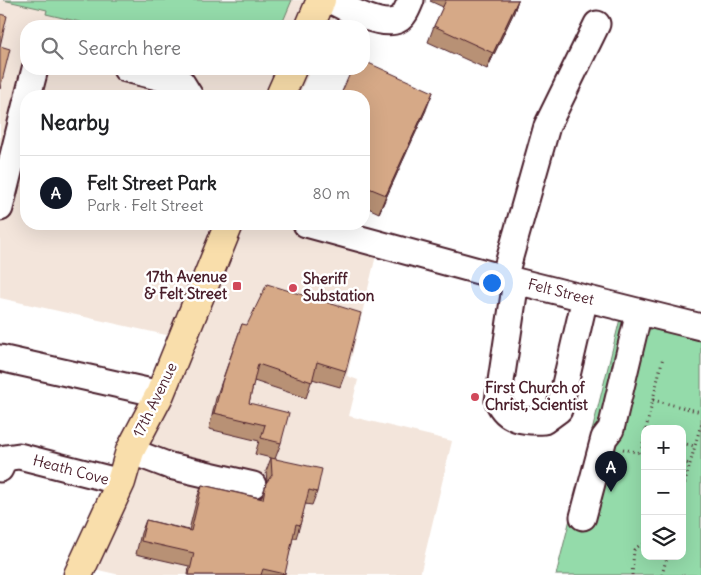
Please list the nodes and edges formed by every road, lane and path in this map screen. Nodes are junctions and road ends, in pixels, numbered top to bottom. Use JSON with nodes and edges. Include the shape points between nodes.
{"nodes":[{"id":1,"x":321,"y":0,"type":"edge"},
{"id":2,"x":330,"y":0,"type":"edge"},
{"id":3,"x":411,"y":0,"type":"edge"},
{"id":4,"x":313,"y":20,"type":"edge"},
{"id":5,"x":597,"y":24,"type":"dead end"},
{"id":6,"x":33,"y":75,"type":"edge"},
{"id":7,"x":150,"y":75,"type":"edge"},
{"id":8,"x":289,"y":75,"type":"edge"},
{"id":9,"x":30,"y":90,"type":"edge"},
{"id":10,"x":186,"y":90,"type":"edge"},
{"id":11,"x":283,"y":90,"type":"edge"},
{"id":12,"x":20,"y":127,"type":"edge"},
{"id":13,"x":0,"y":208,"type":"edge"},
{"id":14,"x":227,"y":230,"type":"edge"},
{"id":15,"x":328,"y":230,"type":"edge"},
{"id":16,"x":510,"y":280,"type":"junction"},
{"id":17,"x":585,"y":298,"type":"junction"},
{"id":18,"x":639,"y":312,"type":"junction"},
{"id":19,"x":701,"y":327,"type":"edge"},
{"id":20,"x":663,"y":357,"type":"dead end"},
{"id":21,"x":0,"y":358,"type":"edge"},
{"id":22,"x":160,"y":394,"type":"junction"},
{"id":23,"x":653,"y":400,"type":"junction"},
{"id":24,"x":701,"y":412,"type":"edge"},
{"id":25,"x":701,"y":424,"type":"edge"},
{"id":26,"x":647,"y":425,"type":"edge"},
{"id":27,"x":686,"y":445,"type":"edge"},
{"id":28,"x":694,"y":446,"type":"junction"},
{"id":29,"x":130,"y":451,"type":"junction"},
{"id":30,"x":686,"y":463,"type":"edge"},
{"id":31,"x":690,"y":464,"type":"junction"},
{"id":32,"x":0,"y":469,"type":"edge"},
{"id":33,"x":686,"y":479,"type":"edge"},
{"id":34,"x":121,"y":482,"type":"junction"},
{"id":35,"x":253,"y":485,"type":"dead end"},
{"id":36,"x":583,"y":517,"type":"dead end"},
{"id":37,"x":641,"y":545,"type":"edge"},
{"id":38,"x":666,"y":560,"type":"edge"},
{"id":39,"x":78,"y":575,"type":"edge"},
{"id":40,"x":632,"y":575,"type":"edge"},
{"id":41,"x":662,"y":575,"type":"edge"}],
"edges":[{"from":1,"to":4,"type":"main road"},
{"from":2,"to":3,"type":"street","via":[[362,16],[389,22],[402,16]]},
{"from":5,"to":16,"type":"street","via":[[547,126]]},
{"from":6,"to":9,"type":"street"},
{"from":7,"to":10,"type":"street","via":[[182,83]]},
{"from":8,"to":11,"type":"main road"},
{"from":12,"to":13,"type":"street"},
{"from":14,"to":22,"type":"main road","name":"17th Avenue"},
{"from":15,"to":16,"type":"street","name":"Felt Street"},
{"from":16,"to":17,"type":"street","name":"Felt Street"},
{"from":16,"to":17,"type":"street","via":[[498,401],[506,414],[514,418],[544,421],[559,410]]},
{"from":17,"to":18,"type":"street","name":"Felt Street"},
{"from":18,"to":19,"type":"street","name":"Felt Street"},
{"from":18,"to":36,"type":"street","via":[[611,429],[604,438]]},
{"from":20,"to":23,"type":"path"},
{"from":21,"to":22,"type":"street"},
{"from":22,"to":29,"type":"main road","name":"17th Avenue"},
{"from":23,"to":24,"type":"path"},
{"from":23,"to":26,"type":"path"},
{"from":25,"to":28,"type":"path"},
{"from":27,"to":28,"type":"path"},
{"from":28,"to":31,"type":"path"},
{"from":29,"to":34,"type":"main road","name":"17th Avenue"},
{"from":29,"to":35,"type":"street","via":[[170,466]]},
{"from":30,"to":31,"type":"path"},
{"from":31,"to":33,"type":"path"},
{"from":32,"to":34,"type":"street","name":"Heath Cove","via":[[5,458],[19,456]]},
{"from":34,"to":39,"type":"main road","name":"17th Avenue"},
{"from":37,"to":40,"type":"path","via":[[634,550]]},
{"from":38,"to":41,"type":"path"}]}
